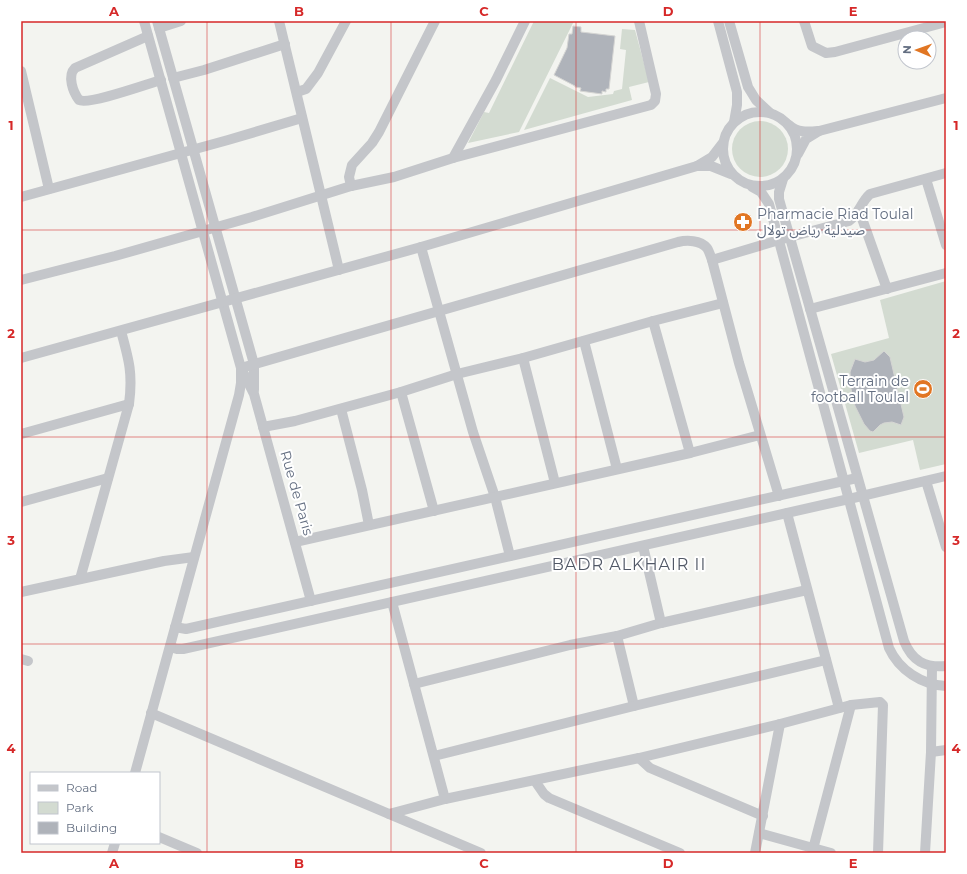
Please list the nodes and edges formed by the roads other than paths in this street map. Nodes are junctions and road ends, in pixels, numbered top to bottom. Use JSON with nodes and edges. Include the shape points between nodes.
{"nodes":[{"id":1,"x":144,"y":21,"type":"edge"},
{"id":2,"x":181,"y":21,"type":"edge"},
{"id":3,"x":279,"y":21,"type":"edge"},
{"id":4,"x":346,"y":21,"type":"edge"},
{"id":5,"x":435,"y":21,"type":"edge"},
{"id":6,"x":525,"y":21,"type":"edge"},
{"id":7,"x":639,"y":21,"type":"edge"},
{"id":8,"x":718,"y":21,"type":"edge"},
{"id":9,"x":729,"y":21,"type":"edge"},
{"id":10,"x":804,"y":21,"type":"edge"},
{"id":11,"x":946,"y":22,"type":"edge"},
{"id":12,"x":158,"y":25,"type":"edge"},
{"id":13,"x":148,"y":36,"type":"junction"},
{"id":14,"x":285,"y":44,"type":"junction"},
{"id":15,"x":21,"y":71,"type":"edge"},
{"id":16,"x":173,"y":78,"type":"junction"},
{"id":17,"x":161,"y":80,"type":"junction"},
{"id":18,"x":297,"y":92,"type":"junction"},
{"id":19,"x":946,"y":98,"type":"edge"},
{"id":20,"x":24,"y":99,"type":"edge"},
{"id":21,"x":770,"y":113,"type":"junction"},
{"id":22,"x":302,"y":118,"type":"junction"},
{"id":23,"x":734,"y":122,"type":"junction"},
{"id":24,"x":787,"y":123,"type":"junction"},
{"id":25,"x":819,"y":131,"type":"junction"},
{"id":26,"x":722,"y":144,"type":"junction"},
{"id":27,"x":193,"y":149,"type":"junction"},
{"id":28,"x":181,"y":153,"type":"junction"},
{"id":29,"x":796,"y":157,"type":"junction"},
{"id":30,"x":453,"y":158,"type":"junction"},
{"id":31,"x":697,"y":166,"type":"junction"},
{"id":32,"x":946,"y":173,"type":"edge"},
{"id":33,"x":732,"y":174,"type":"junction"},
{"id":34,"x":783,"y":179,"type":"junction"},
{"id":35,"x":926,"y":179,"type":"junction"},
{"id":36,"x":351,"y":186,"type":"junction"},
{"id":37,"x":752,"y":186,"type":"junction"},
{"id":38,"x":49,"y":190,"type":"junction"},
{"id":39,"x":320,"y":196,"type":"junction"},
{"id":40,"x":21,"y":197,"type":"edge"},
{"id":41,"x":859,"y":210,"type":"junction"},
{"id":42,"x":215,"y":227,"type":"junction"},
{"id":43,"x":203,"y":231,"type":"junction"},
{"id":44,"x":790,"y":237,"type":"junction"},
{"id":45,"x":778,"y":240,"type":"junction"},
{"id":46,"x":946,"y":246,"type":"edge"},
{"id":47,"x":421,"y":247,"type":"junction"},
{"id":48,"x":712,"y":260,"type":"junction"},
{"id":49,"x":339,"y":270,"type":"junction"},
{"id":50,"x":946,"y":273,"type":"edge"},
{"id":51,"x":21,"y":280,"type":"edge"},
{"id":52,"x":887,"y":289,"type":"junction"},
{"id":53,"x":235,"y":298,"type":"junction"},
{"id":54,"x":223,"y":302,"type":"junction"},
{"id":55,"x":723,"y":303,"type":"junction"},
{"id":56,"x":810,"y":309,"type":"junction"},
{"id":57,"x":439,"y":311,"type":"junction"},
{"id":58,"x":653,"y":321,"type":"junction"},
{"id":59,"x":121,"y":331,"type":"junction"},
{"id":60,"x":584,"y":341,"type":"junction"},
{"id":61,"x":21,"y":358,"type":"edge"},
{"id":62,"x":523,"y":358,"type":"junction"},
{"id":63,"x":254,"y":364,"type":"junction"},
{"id":64,"x":241,"y":368,"type":"junction"},
{"id":65,"x":457,"y":374,"type":"junction"},
{"id":66,"x":401,"y":392,"type":"junction"},
{"id":67,"x":254,"y":394,"type":"junction"},
{"id":68,"x":129,"y":404,"type":"junction"},
{"id":69,"x":341,"y":408,"type":"junction"},
{"id":70,"x":263,"y":426,"type":"junction"},
{"id":71,"x":21,"y":434,"type":"edge"},
{"id":72,"x":760,"y":434,"type":"junction"},
{"id":73,"x":690,"y":453,"type":"junction"},
{"id":74,"x":617,"y":469,"type":"junction"},
{"id":75,"x":946,"y":476,"type":"edge"},
{"id":76,"x":108,"y":478,"type":"junction"},
{"id":77,"x":857,"y":478,"type":"junction"},
{"id":78,"x":844,"y":480,"type":"junction"},
{"id":79,"x":926,"y":481,"type":"junction"},
{"id":80,"x":555,"y":483,"type":"junction"},
{"id":81,"x":779,"y":496,"type":"junction"},
{"id":82,"x":863,"y":496,"type":"junction"},
{"id":83,"x":495,"y":497,"type":"junction"},
{"id":84,"x":849,"y":499,"type":"junction"},
{"id":85,"x":21,"y":502,"type":"edge"},
{"id":86,"x":434,"y":511,"type":"junction"},
{"id":87,"x":787,"y":513,"type":"junction"},
{"id":88,"x":369,"y":525,"type":"junction"},
{"id":89,"x":295,"y":542,"type":"junction"},
{"id":90,"x":946,"y":544,"type":"edge"},
{"id":91,"x":643,"y":546,"type":"junction"},
{"id":92,"x":510,"y":556,"type":"junction"},
{"id":93,"x":194,"y":557,"type":"junction"},
{"id":94,"x":80,"y":579,"type":"junction"},
{"id":95,"x":807,"y":590,"type":"junction"},
{"id":96,"x":21,"y":592,"type":"edge"},
{"id":97,"x":311,"y":601,"type":"junction"},
{"id":98,"x":392,"y":602,"type":"junction"},
{"id":99,"x":661,"y":623,"type":"junction"},
{"id":100,"x":175,"y":627,"type":"junction"},
{"id":101,"x":617,"y":636,"type":"junction"},
{"id":102,"x":170,"y":647,"type":"junction"},
{"id":103,"x":826,"y":660,"type":"junction"},
{"id":104,"x":932,"y":666,"type":"junction"},
{"id":105,"x":946,"y":666,"type":"edge"},
{"id":106,"x":414,"y":684,"type":"junction"},
{"id":107,"x":931,"y":684,"type":"junction"},
{"id":108,"x":946,"y":686,"type":"edge"},
{"id":109,"x":851,"y":705,"type":"junction"},
{"id":110,"x":634,"y":706,"type":"junction"},
{"id":111,"x":839,"y":708,"type":"junction"},
{"id":112,"x":151,"y":713,"type":"junction"},
{"id":113,"x":780,"y":724,"type":"junction"},
{"id":114,"x":946,"y":750,"type":"edge"},
{"id":115,"x":931,"y":752,"type":"junction"},
{"id":116,"x":434,"y":756,"type":"junction"},
{"id":117,"x":639,"y":758,"type":"junction"},
{"id":118,"x":135,"y":772,"type":"edge"},
{"id":119,"x":535,"y":781,"type":"junction"},
{"id":120,"x":445,"y":799,"type":"junction"},
{"id":121,"x":389,"y":814,"type":"junction"},
{"id":122,"x":763,"y":816,"type":"junction"},
{"id":123,"x":759,"y":833,"type":"junction"},
{"id":124,"x":160,"y":838,"type":"edge"},
{"id":125,"x":813,"y":849,"type":"junction"},
{"id":126,"x":184,"y":851,"type":"edge"},
{"id":127,"x":470,"y":851,"type":"edge"},
{"id":128,"x":197,"y":853,"type":"edge"},
{"id":129,"x":481,"y":853,"type":"edge"},
{"id":130,"x":680,"y":853,"type":"edge"},
{"id":131,"x":755,"y":853,"type":"edge"},
{"id":132,"x":831,"y":853,"type":"edge"},
{"id":133,"x":878,"y":853,"type":"edge"},
{"id":134,"x":925,"y":853,"type":"edge"}],
"edges":[{"from":1,"to":13,"type":"street"},
{"from":2,"to":12,"type":"street"},
{"from":3,"to":14,"type":"street"},
{"from":4,"to":18,"type":"street","via":[[318,73],[306,89]]},
{"from":5,"to":36,"type":"street","via":[[379,132],[352,165],[349,177]]},
{"from":6,"to":30,"type":"street"},
{"from":7,"to":30,"type":"street","via":[[656,94],[651,106]]},
{"from":8,"to":23,"type":"street","via":[[737,92]]},
{"from":9,"to":21,"type":"street","via":[[748,87],[756,100]]},
{"from":10,"to":11,"type":"street","via":[[812,46],[826,53]]},
{"from":12,"to":16,"type":"street"},
{"from":13,"to":17,"type":"street"},
{"from":13,"to":17,"type":"street","via":[[74,68],[71,72],[72,83],[77,97],[84,101]]},
{"from":14,"to":16,"type":"street"},
{"from":14,"to":18,"type":"street"},
{"from":15,"to":20,"type":"street"},
{"from":16,"to":27,"type":"street"},
{"from":17,"to":28,"type":"street"},
{"from":18,"to":22,"type":"street"},
{"from":19,"to":25,"type":"street"},
{"from":20,"to":38,"type":"street"},
{"from":21,"to":23,"type":"street","via":[[751,113]]},
{"from":21,"to":24,"type":"street"},
{"from":22,"to":27,"type":"street"},
{"from":22,"to":39,"type":"street"},
{"from":23,"to":26,"type":"street","via":[[726,132]]},
{"from":24,"to":25,"type":"street","via":[[805,132]]},
{"from":24,"to":29,"type":"street","via":[[796,139]]},
{"from":25,"to":29,"type":"street","via":[[803,142]]},
{"from":26,"to":31,"type":"street","via":[[712,157]]},
{"from":26,"to":33,"type":"street","via":[[722,155]]},
{"from":27,"to":28,"type":"street"},
{"from":27,"to":42,"type":"street"},
{"from":28,"to":38,"type":"street"},
{"from":28,"to":43,"type":"street"},
{"from":29,"to":34,"type":"street","via":[[794,166]]},
{"from":30,"to":36,"type":"street","via":[[394,177]]},
{"from":31,"to":33,"type":"street","via":[[711,166]]},
{"from":31,"to":47,"type":"street"},
{"from":32,"to":35,"type":"street"},
{"from":33,"to":37,"type":"street","via":[[741,182]]},
{"from":34,"to":37,"type":"street","via":[[769,186]]},
{"from":34,"to":44,"type":"street","via":[[779,199]]},
{"from":35,"to":41,"type":"street","via":[[870,194]]},
{"from":35,"to":46,"type":"street"},
{"from":36,"to":39,"type":"street"},
{"from":37,"to":45,"type":"street","via":[[761,192],[769,204]]},
{"from":38,"to":40,"type":"street"},
{"from":39,"to":42,"type":"street"},
{"from":39,"to":49,"type":"street"},
{"from":41,"to":44,"type":"street","via":[[849,221]]},
{"from":41,"to":52,"type":"street"},
{"from":42,"to":43,"type":"street"},
{"from":42,"to":53,"type":"street"},
{"from":43,"to":51,"type":"street"},
{"from":43,"to":54,"type":"street"},
{"from":44,"to":45,"type":"street"},
{"from":44,"to":56,"type":"street"},
{"from":45,"to":48,"type":"street"},
{"from":45,"to":78,"type":"street"},
{"from":47,"to":49,"type":"street"},
{"from":47,"to":57,"type":"street"},
{"from":48,"to":55,"type":"street"},
{"from":48,"to":57,"type":"street","via":[[707,248],[700,244],[678,242]]},
{"from":49,"to":53,"type":"street"},
{"from":50,"to":52,"type":"street"},
{"from":52,"to":56,"type":"street"},
{"from":53,"to":54,"type":"street"},
{"from":53,"to":63,"type":"street"},
{"from":54,"to":59,"type":"street"},
{"from":54,"to":64,"type":"street"},
{"from":55,"to":58,"type":"street"},
{"from":55,"to":72,"type":"street"},
{"from":56,"to":77,"type":"street"},
{"from":57,"to":63,"type":"street"},
{"from":57,"to":65,"type":"street"},
{"from":58,"to":60,"type":"street"},
{"from":58,"to":73,"type":"street"},
{"from":59,"to":61,"type":"street"},
{"from":59,"to":68,"type":"street","via":[[131,367]]},
{"from":60,"to":62,"type":"street"},
{"from":60,"to":74,"type":"street"},
{"from":62,"to":65,"type":"street"},
{"from":62,"to":80,"type":"street"},
{"from":63,"to":64,"type":"street"},
{"from":63,"to":67,"type":"street"},
{"from":64,"to":67,"type":"street"},
{"from":64,"to":93,"type":"street","via":[[239,395]]},
{"from":65,"to":66,"type":"street"},
{"from":65,"to":83,"type":"street","via":[[472,432]]},
{"from":66,"to":69,"type":"street"},
{"from":66,"to":86,"type":"street"},
{"from":67,"to":70,"type":"street","name":"Rue de Paris"},
{"from":68,"to":71,"type":"street"},
{"from":68,"to":76,"type":"street"},
{"from":69,"to":70,"type":"street","via":[[295,421]]},
{"from":69,"to":88,"type":"street"},
{"from":70,"to":89,"type":"street","name":"Rue de Paris"},
{"from":72,"to":73,"type":"street"},
{"from":72,"to":81,"type":"street"},
{"from":73,"to":74,"type":"street"},
{"from":74,"to":80,"type":"street"},
{"from":75,"to":79,"type":"street"},
{"from":76,"to":85,"type":"street"},
{"from":76,"to":94,"type":"street"},
{"from":77,"to":78,"type":"street"},
{"from":77,"to":82,"type":"street"},
{"from":78,"to":81,"type":"street"},
{"from":78,"to":84,"type":"street"},
{"from":79,"to":82,"type":"street"},
{"from":79,"to":90,"type":"street"},
{"from":80,"to":83,"type":"street"},
{"from":81,"to":92,"type":"street"},
{"from":82,"to":84,"type":"street"},
{"from":82,"to":104,"type":"street","via":[[907,650],[919,662]]},
{"from":83,"to":86,"type":"street"},
{"from":83,"to":92,"type":"street"},
{"from":84,"to":87,"type":"street"},
{"from":84,"to":107,"type":"street","via":[[889,648],[904,670]]},
{"from":86,"to":88,"type":"street"},
{"from":87,"to":91,"type":"street"},
{"from":87,"to":95,"type":"street"},
{"from":88,"to":89,"type":"street"},
{"from":89,"to":97,"type":"street","name":"Rue de Paris"},
{"from":91,"to":98,"type":"street"},
{"from":91,"to":99,"type":"street"},
{"from":92,"to":97,"type":"street"},
{"from":93,"to":94,"type":"street"},
{"from":93,"to":100,"type":"street"},
{"from":94,"to":96,"type":"street"},
{"from":95,"to":99,"type":"street"},
{"from":95,"to":103,"type":"street"},
{"from":97,"to":100,"type":"street","via":[[186,629]]},
{"from":98,"to":102,"type":"street","via":[[183,649]]},
{"from":98,"to":106,"type":"street"},
{"from":99,"to":101,"type":"street"},
{"from":100,"to":102,"type":"street"},
{"from":101,"to":106,"type":"street"},
{"from":101,"to":110,"type":"street"},
{"from":102,"to":112,"type":"street"},
{"from":103,"to":110,"type":"street"},
{"from":103,"to":111,"type":"street"},
{"from":104,"to":105,"type":"street"},
{"from":104,"to":107,"type":"street"},
{"from":106,"to":116,"type":"street"},
{"from":107,"to":108,"type":"street"},
{"from":107,"to":115,"type":"street"},
{"from":109,"to":111,"type":"street"},
{"from":109,"to":125,"type":"street"},
{"from":109,"to":133,"type":"street","via":[[880,702],[884,705]]},
{"from":110,"to":116,"type":"street"},
{"from":111,"to":113,"type":"street"},
{"from":112,"to":118,"type":"street"},
{"from":112,"to":121,"type":"street"},
{"from":113,"to":117,"type":"street"},
{"from":113,"to":122,"type":"street"},
{"from":114,"to":115,"type":"street"},
{"from":115,"to":134,"type":"street"},
{"from":116,"to":120,"type":"street"},
{"from":117,"to":119,"type":"street"},
{"from":117,"to":122,"type":"street","via":[[650,768]]},
{"from":119,"to":120,"type":"street"},
{"from":119,"to":130,"type":"street","via":[[549,798]]},
{"from":120,"to":121,"type":"street"},
{"from":121,"to":127,"type":"street"},
{"from":122,"to":123,"type":"street"},
{"from":123,"to":125,"type":"street"},
{"from":123,"to":131,"type":"street"},
{"from":124,"to":126,"type":"street"},
{"from":125,"to":132,"type":"street"},
{"from":126,"to":128,"type":"street"},
{"from":127,"to":129,"type":"street"}]}
